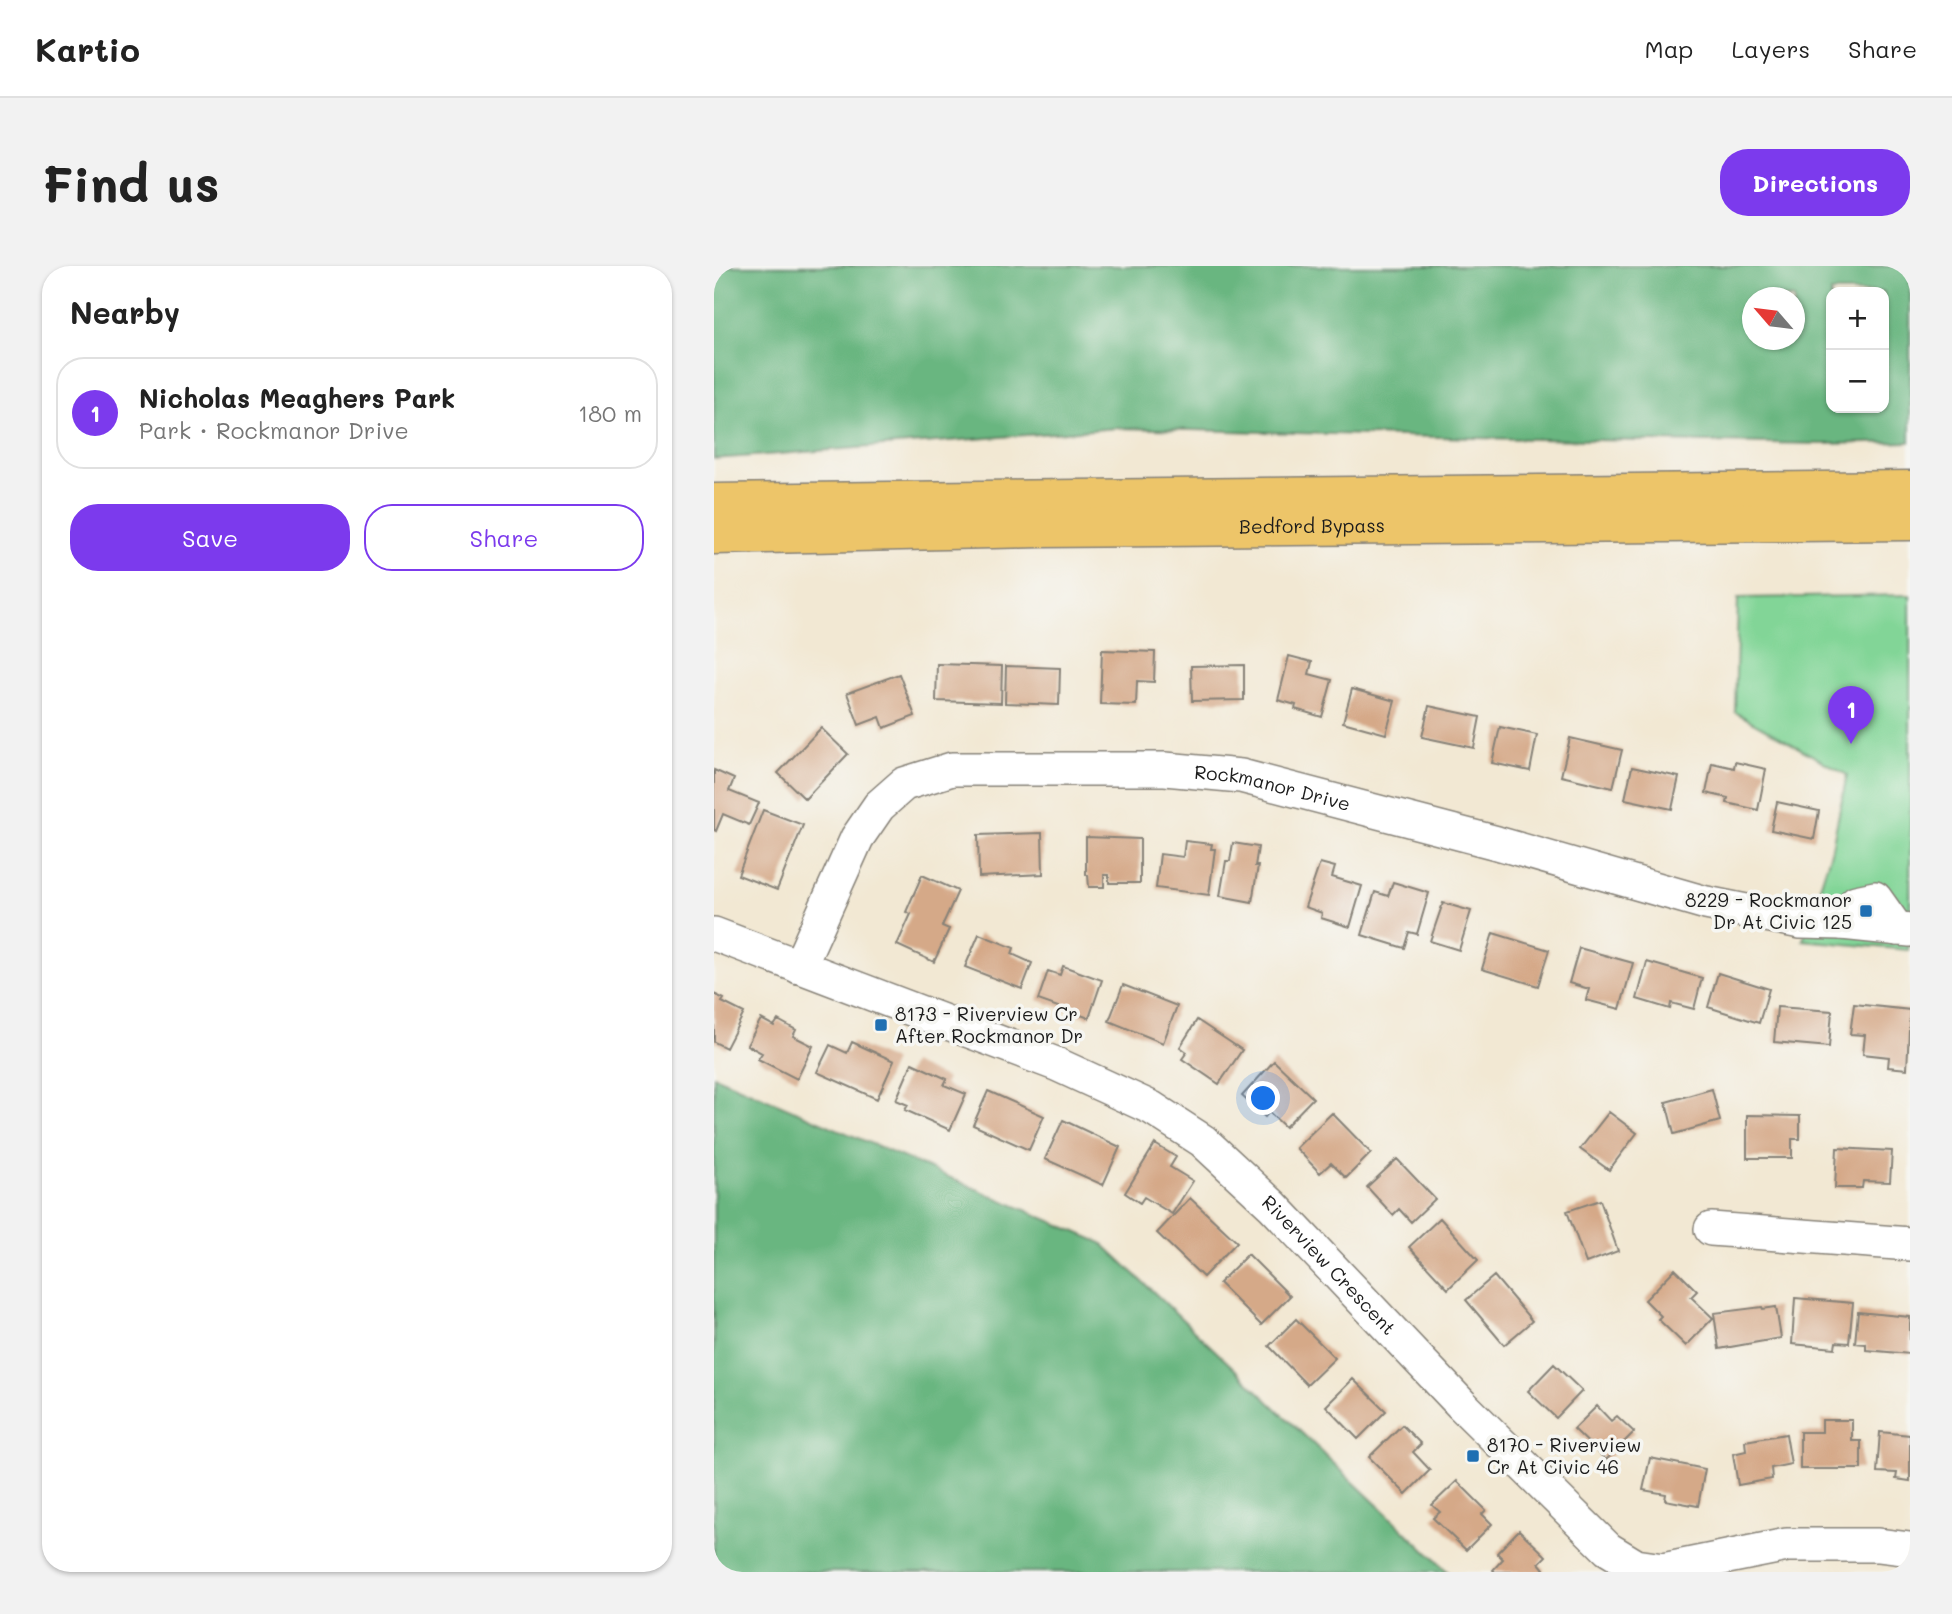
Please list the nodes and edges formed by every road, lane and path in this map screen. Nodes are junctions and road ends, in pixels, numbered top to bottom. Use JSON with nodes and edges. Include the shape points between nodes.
{"nodes":[{"id":1,"x":1910,"y":490,"type":"edge"},
{"id":2,"x":714,"y":503,"type":"edge"},
{"id":3,"x":1910,"y":521,"type":"edge"},
{"id":4,"x":714,"y":535,"type":"edge"},
{"id":5,"x":1903,"y":929,"type":"edge"},
{"id":6,"x":714,"y":934,"type":"edge"},
{"id":7,"x":799,"y":967,"type":"junction"},
{"id":8,"x":1711,"y":1229,"type":"dead end"},
{"id":9,"x":1910,"y":1244,"type":"edge"},
{"id":10,"x":1910,"y":1549,"type":"edge"}],
"edges":[{"from":1,"to":2,"type":"highway","name":"Bedford Bypass"},
{"from":3,"to":4,"type":"highway","name":"Bedford Bypass"},
{"from":5,"to":7,"type":"street","name":"Rockmanor Drive","via":[[1801,922],[1706,903],[1241,776],[1165,769],[952,769],[904,785],[879,806],[857,838]]},
{"from":6,"to":7,"type":"street","name":"Riverview Crescent"},
{"from":7,"to":10,"type":"street","name":"Riverview Crescent","via":[[1056,1064],[1152,1108],[1203,1141],[1273,1206],[1528,1471],[1608,1549],[1636,1566],[1663,1570],[1787,1545]]},
{"from":8,"to":9,"type":"street"}]}
